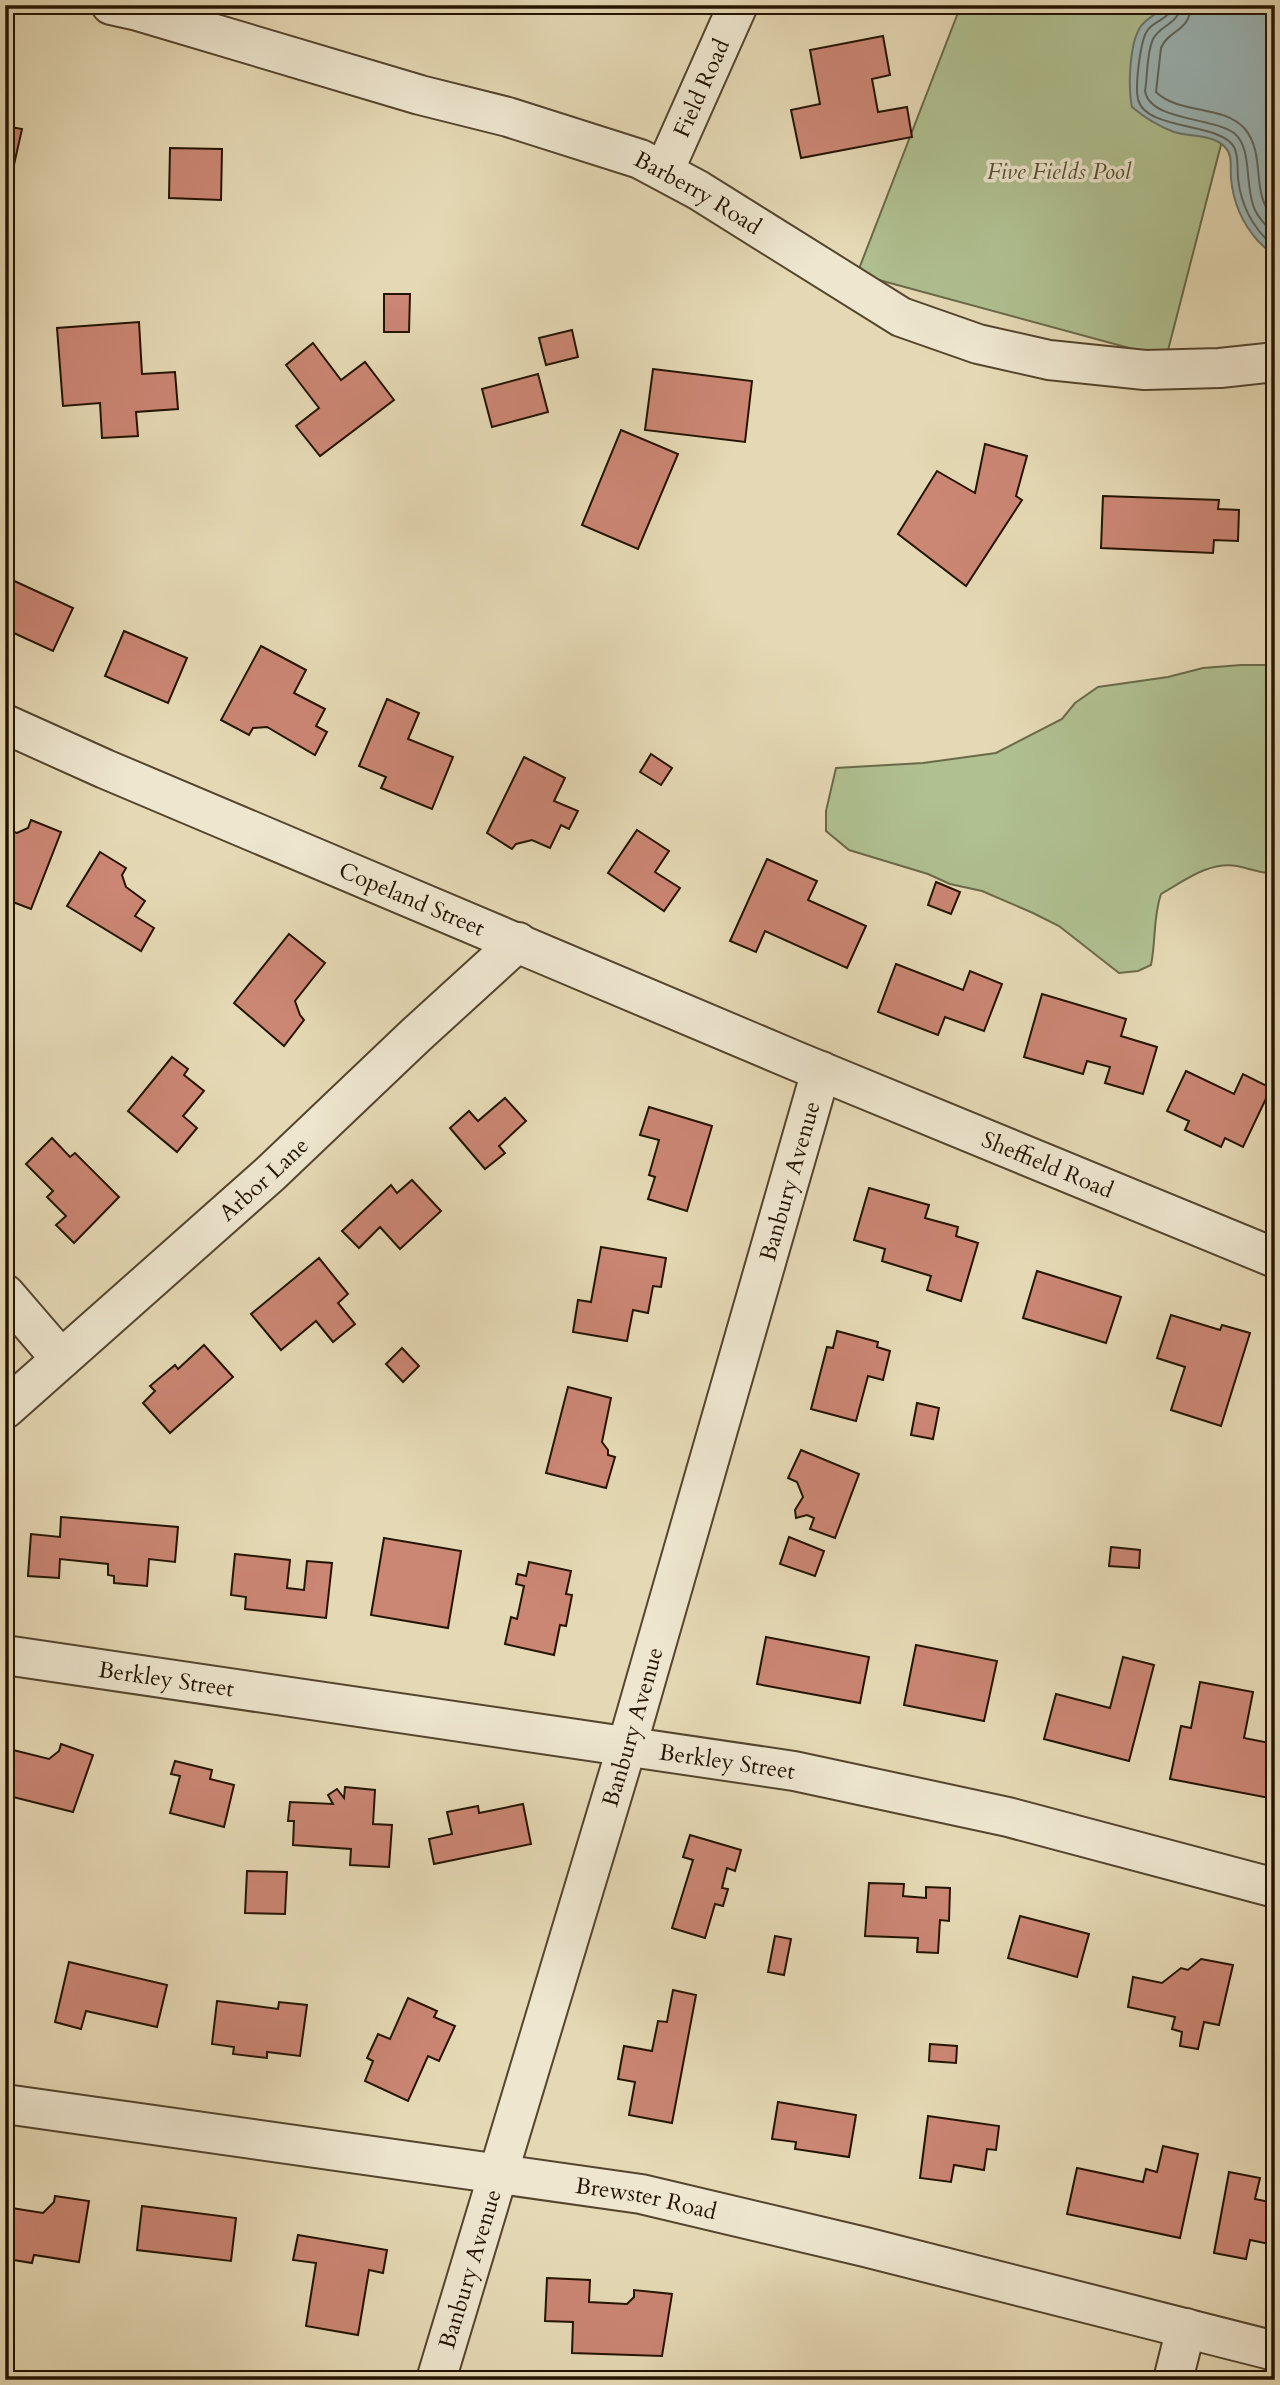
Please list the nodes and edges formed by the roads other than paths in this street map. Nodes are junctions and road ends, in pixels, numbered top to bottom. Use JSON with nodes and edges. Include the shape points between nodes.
{"nodes":[{"id":1,"x":111,"y":5,"type":"edge"},
{"id":2,"x":738,"y":5,"type":"edge"},
{"id":3,"x":664,"y":171,"type":"junction"},
{"id":4,"x":1275,"y":362,"type":"edge"},
{"id":5,"x":5,"y":724,"type":"edge"},
{"id":6,"x":518,"y":942,"type":"junction"},
{"id":7,"x":821,"y":1071,"type":"junction"},
{"id":8,"x":1275,"y":1258,"type":"edge"},
{"id":9,"x":5,"y":1294,"type":"edge"},
{"id":10,"x":61,"y":1359,"type":"junction"},
{"id":11,"x":5,"y":1409,"type":"edge"},
{"id":12,"x":5,"y":1655,"type":"edge"},
{"id":13,"x":627,"y":1746,"type":"junction"},
{"id":14,"x":1275,"y":1888,"type":"edge"},
{"id":15,"x":5,"y":2104,"type":"edge"},
{"id":16,"x":499,"y":2176,"type":"junction"},
{"id":17,"x":1186,"y":2328,"type":"junction"},
{"id":18,"x":1275,"y":2351,"type":"edge"},
{"id":19,"x":436,"y":2380,"type":"edge"},
{"id":20,"x":1173,"y":2380,"type":"edge"}],
"edges":[{"from":1,"to":3,"type":"street","name":"Barberry Road","via":[[508,117]]},
{"from":2,"to":3,"type":"street","name":"Field Road"},
{"from":3,"to":4,"type":"street","name":"Barberry Road","via":[[901,317],[978,344],[1049,360],[1145,370],[1220,369]]},
{"from":5,"to":6,"type":"street","name":"Copeland Street"},
{"from":6,"to":7,"type":"street","name":"Copeland Street"},
{"from":6,"to":10,"type":"street","name":"Arbor Lane","via":[[271,1174]]},
{"from":7,"to":8,"type":"street","name":"Sheffield Road"},
{"from":7,"to":13,"type":"street","name":"Banbury Avenue"},
{"from":9,"to":10,"type":"street"},
{"from":10,"to":11,"type":"street","name":"Arbor Lane"},
{"from":12,"to":13,"type":"street","name":"Berkley Street"},
{"from":13,"to":14,"type":"street","name":"Berkley Street","via":[[794,1771],[1008,1817]]},
{"from":13,"to":16,"type":"street","name":"Banbury Avenue"},
{"from":15,"to":16,"type":"street","name":"Brewster Road"},
{"from":16,"to":17,"type":"street","name":"Brewster Road","via":[[641,2194]]},
{"from":16,"to":19,"type":"street","name":"Banbury Avenue"},
{"from":17,"to":18,"type":"street","name":"Brewster Road"},
{"from":17,"to":20,"type":"street"}]}
